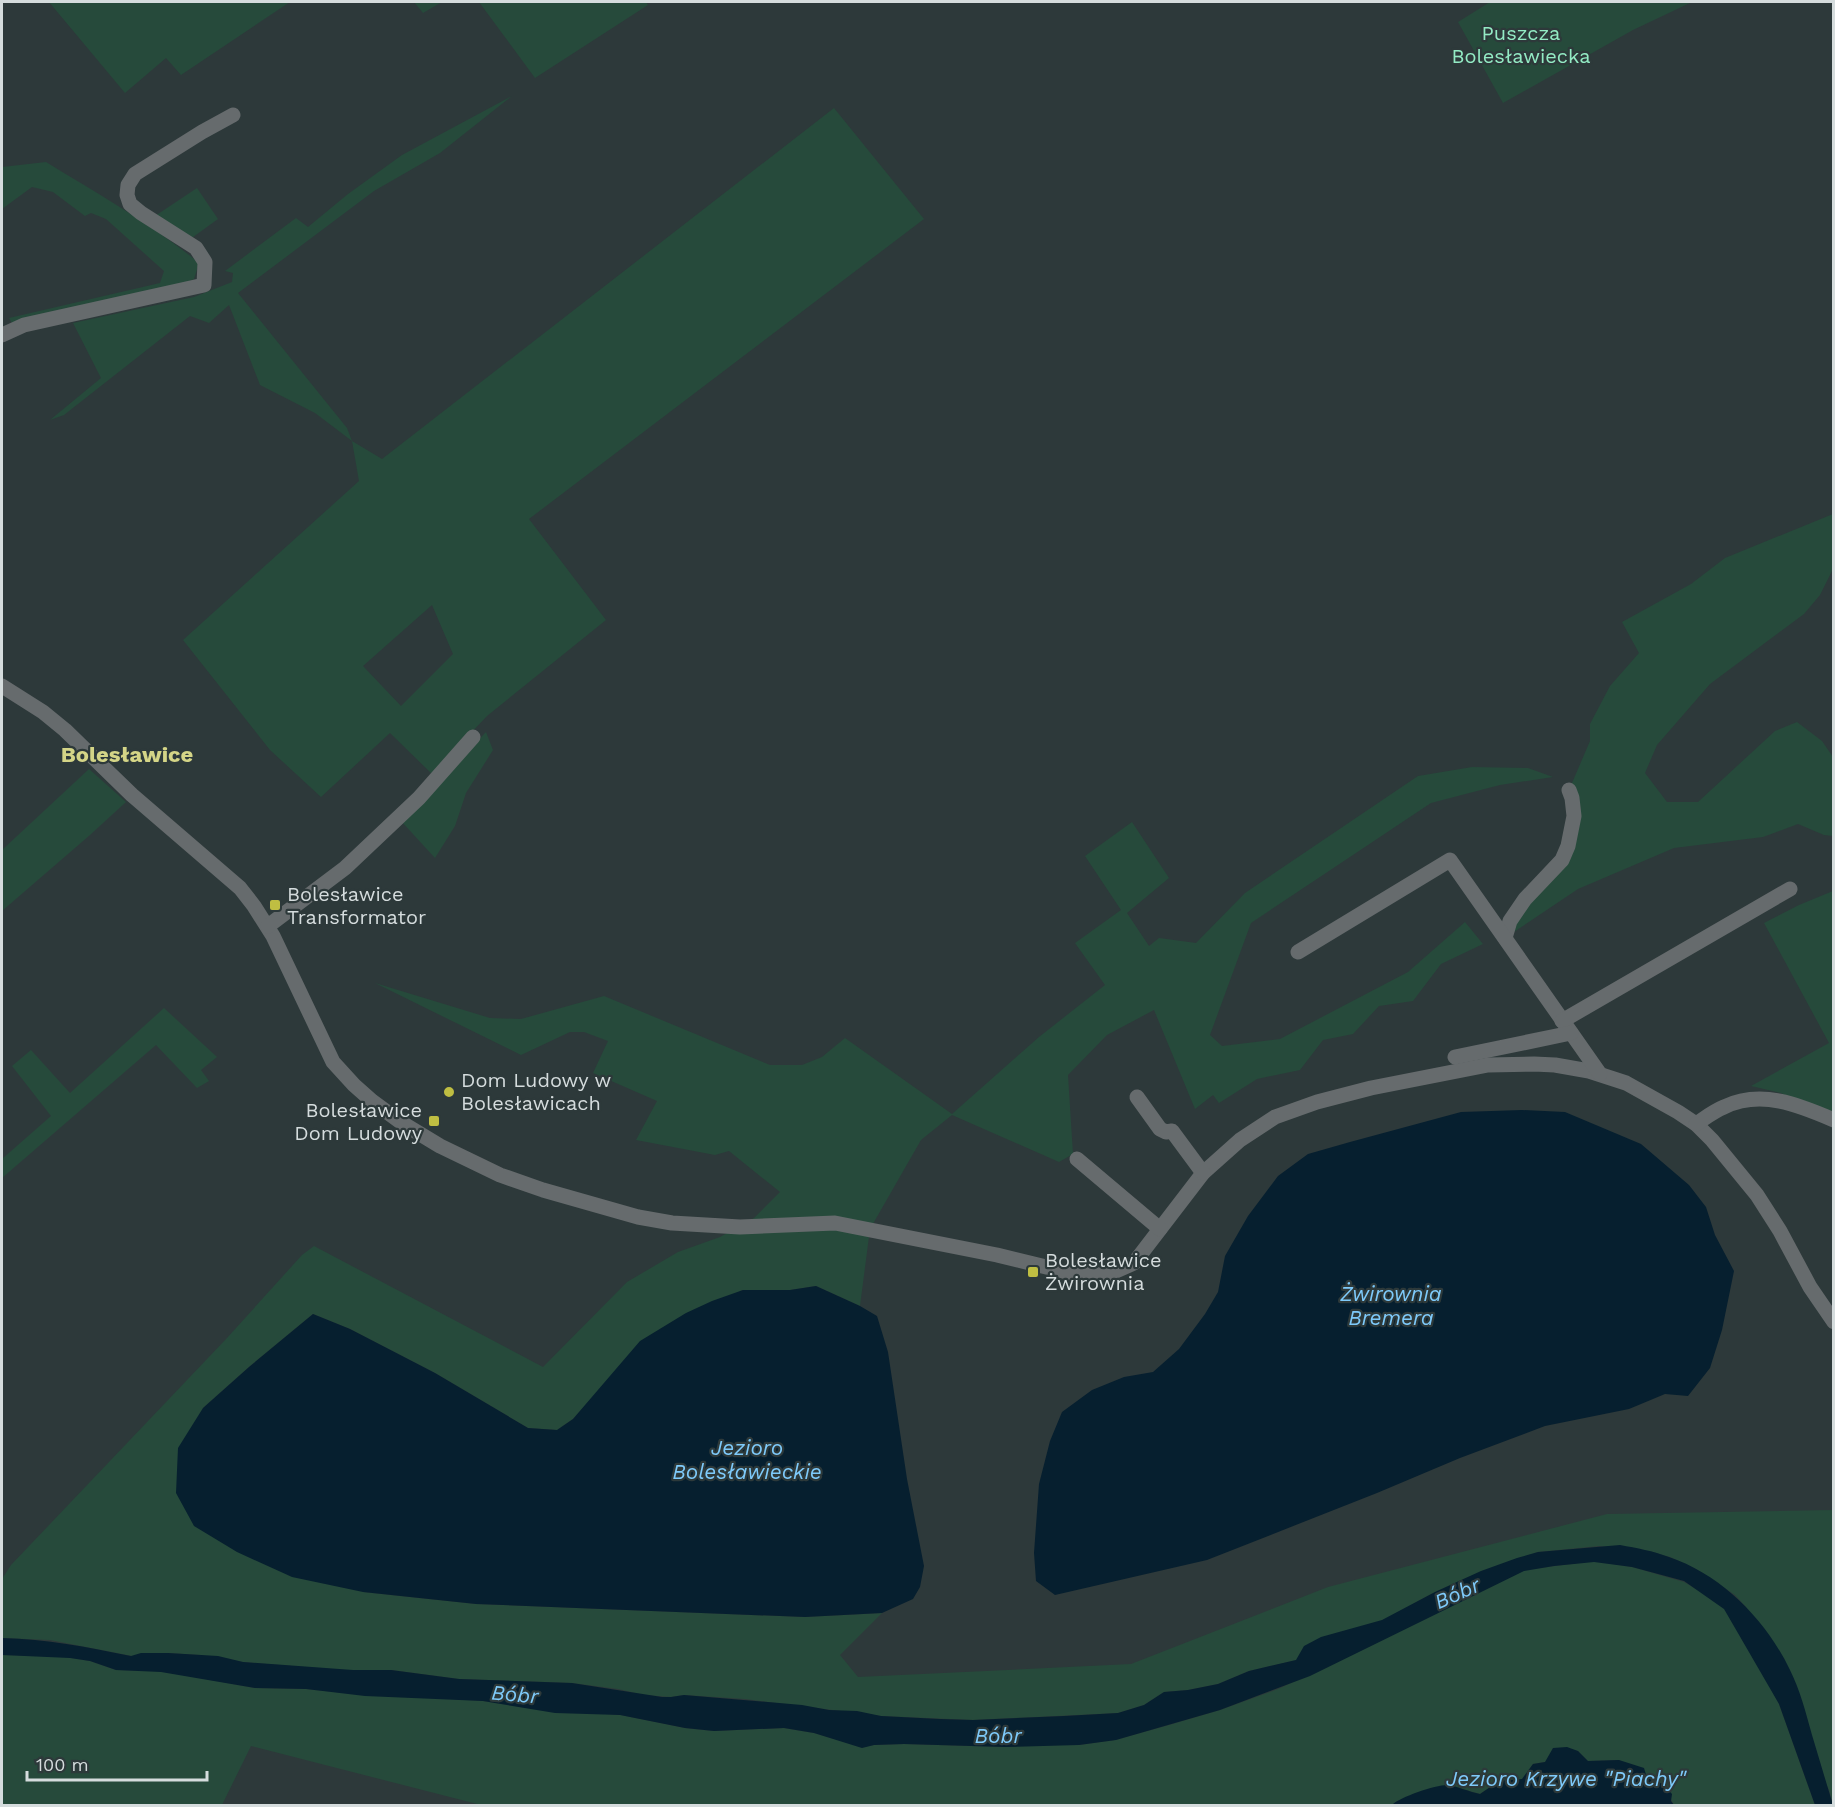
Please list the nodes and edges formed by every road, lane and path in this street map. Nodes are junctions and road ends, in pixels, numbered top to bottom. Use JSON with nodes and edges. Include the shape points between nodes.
{"nodes":[{"id":1,"x":233,"y":116,"type":"dead end"},
{"id":2,"x":2,"y":335,"type":"edge"},
{"id":3,"x":2,"y":686,"type":"edge"},
{"id":4,"x":473,"y":737,"type":"dead end"},
{"id":5,"x":1569,"y":790,"type":"dead end"},
{"id":6,"x":1790,"y":889,"type":"dead end"},
{"id":7,"x":268,"y":926,"type":"junction"},
{"id":8,"x":1504,"y":938,"type":"junction"},
{"id":9,"x":1298,"y":952,"type":"dead end"},
{"id":10,"x":1566,"y":1027,"type":"junction"},
{"id":11,"x":1455,"y":1057,"type":"dead end"},
{"id":12,"x":1600,"y":1074,"type":"junction"},
{"id":13,"x":1137,"y":1097,"type":"dead end"},
{"id":14,"x":1833,"y":1120,"type":"edge"},
{"id":15,"x":1696,"y":1124,"type":"junction"},
{"id":16,"x":1077,"y":1159,"type":"dead end"},
{"id":17,"x":1203,"y":1173,"type":"junction"},
{"id":18,"x":1160,"y":1229,"type":"junction"},
{"id":19,"x":1833,"y":1322,"type":"edge"}],
"edges":[{"from":1,"to":2,"type":"street","via":[[135,174],[128,185],[130,204],[196,248],[205,262],[204,285],[24,325]]},
{"from":3,"to":7,"type":"street","via":[[65,730],[132,795],[218,868],[240,888]]},
{"from":4,"to":7,"type":"street","via":[[419,798],[345,868]]},
{"from":5,"to":8,"type":"street","via":[[1574,816],[1562,860],[1525,899]]},
{"from":6,"to":10,"type":"street"},
{"from":7,"to":18,"type":"street","via":[[333,1062],[354,1085],[440,1146],[520,1183],[645,1219],[740,1227],[834,1223],[1075,1274],[1107,1275],[1134,1263]]},
{"from":8,"to":9,"type":"street","via":[[1450,860]]},
{"from":8,"to":10,"type":"street"},
{"from":10,"to":11,"type":"street"},
{"from":10,"to":12,"type":"street"},
{"from":12,"to":15,"type":"street","via":[[1636,1088]]},
{"from":12,"to":17,"type":"street","via":[[1555,1065],[1488,1065],[1335,1097],[1290,1111],[1258,1127]]},
{"from":13,"to":17,"type":"street","via":[[1160,1129],[1172,1131]]},
{"from":14,"to":15,"type":"street","via":[[1782,1100],[1750,1098],[1725,1106]]},
{"from":15,"to":19,"type":"street","via":[[1757,1195]]},
{"from":16,"to":18,"type":"street"},
{"from":17,"to":18,"type":"street"}]}
